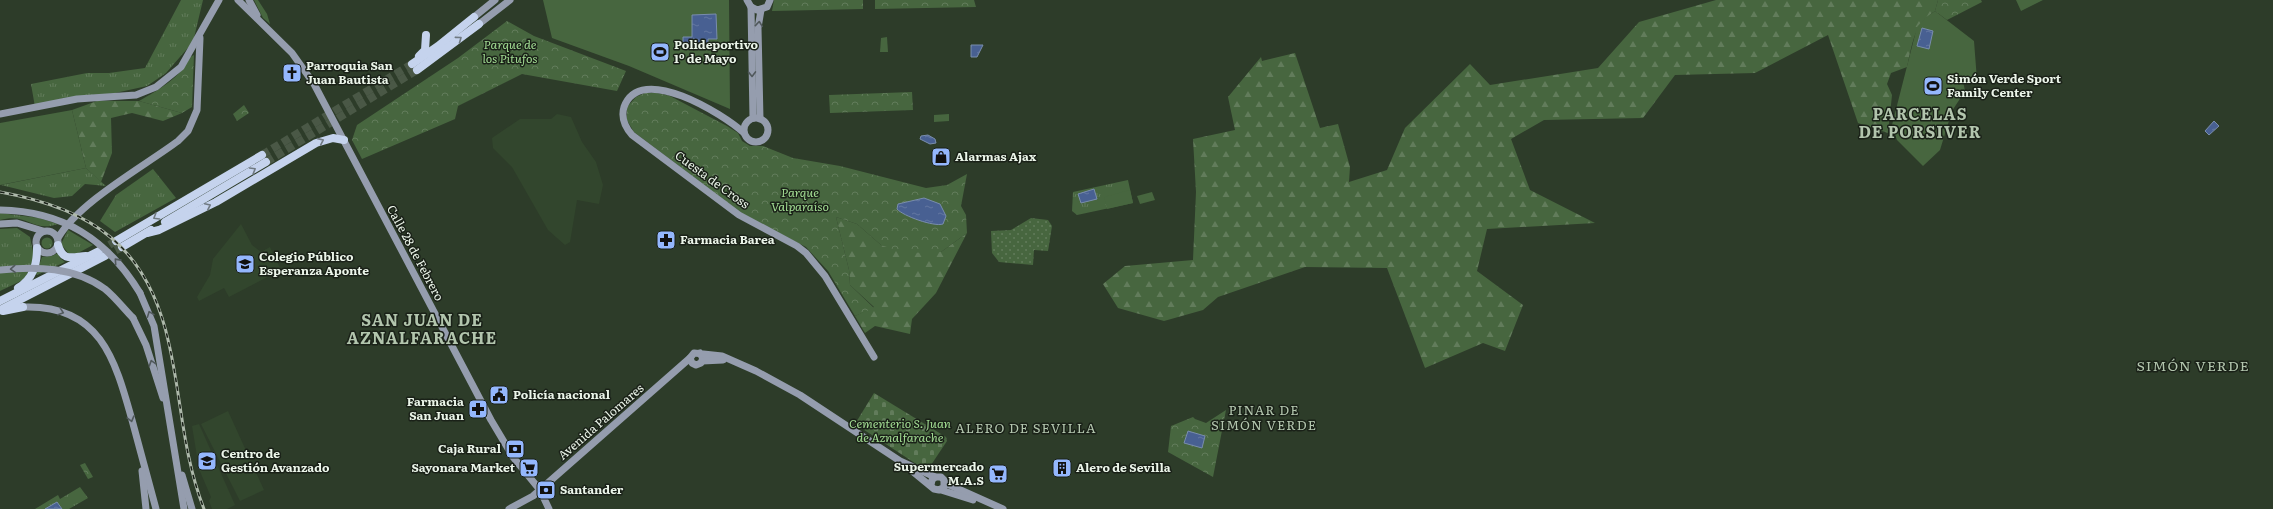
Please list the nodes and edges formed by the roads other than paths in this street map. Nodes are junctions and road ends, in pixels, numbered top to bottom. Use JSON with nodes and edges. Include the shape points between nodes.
{"nodes":[{"id":1,"x":238,"y":0,"type":"edge"},
{"id":2,"x":249,"y":0,"type":"edge"},
{"id":3,"x":496,"y":0,"type":"edge"},
{"id":4,"x":510,"y":0,"type":"edge"},
{"id":5,"x":770,"y":0,"type":"edge"},
{"id":6,"x":219,"y":1,"type":"edge"},
{"id":7,"x":749,"y":4,"type":"edge"},
{"id":8,"x":761,"y":10,"type":"junction"},
{"id":9,"x":474,"y":17,"type":"joint"},
{"id":10,"x":480,"y":24,"type":"joint"},
{"id":11,"x":269,"y":31,"type":"junction"},
{"id":12,"x":426,"y":35,"type":"dead end"},
{"id":13,"x":200,"y":36,"type":"junction"},
{"id":14,"x":199,"y":52,"type":"junction"},
{"id":15,"x":189,"y":54,"type":"junction"},
{"id":16,"x":414,"y":67,"type":"junction"},
{"id":17,"x":0,"y":114,"type":"edge"},
{"id":18,"x":753,"y":120,"type":"junction"},
{"id":19,"x":732,"y":122,"type":"junction"},
{"id":20,"x":744,"y":133,"type":"junction"},
{"id":21,"x":344,"y":140,"type":"junction"},
{"id":22,"x":0,"y":210,"type":"edge"},
{"id":23,"x":0,"y":224,"type":"edge"},
{"id":24,"x":26,"y":225,"type":"junction"},
{"id":25,"x":64,"y":228,"type":"junction"},
{"id":26,"x":46,"y":231,"type":"junction"},
{"id":27,"x":147,"y":233,"type":"junction"},
{"id":28,"x":58,"y":242,"type":"junction"},
{"id":29,"x":36,"y":244,"type":"junction"},
{"id":30,"x":99,"y":254,"type":"junction"},
{"id":31,"x":0,"y":270,"type":"edge"},
{"id":32,"x":8,"y":297,"type":"junction"},
{"id":33,"x":0,"y":301,"type":"edge"},
{"id":34,"x":23,"y":307,"type":"joint"},
{"id":35,"x":0,"y":310,"type":"edge"},
{"id":36,"x":700,"y":353,"type":"junction"},
{"id":37,"x":874,"y":357,"type":"dead end"},
{"id":38,"x":730,"y":360,"type":"junction"},
{"id":39,"x":692,"y":361,"type":"junction"},
{"id":40,"x":702,"y":361,"type":"junction"},
{"id":41,"x":168,"y":414,"type":"junction"},
{"id":42,"x":170,"y":425,"type":"junction"},
{"id":43,"x":138,"y":445,"type":"junction"},
{"id":44,"x":900,"y":460,"type":"junction"},
{"id":45,"x":935,"y":477,"type":"junction"},
{"id":46,"x":932,"y":485,"type":"junction"},
{"id":47,"x":943,"y":486,"type":"junction"},
{"id":48,"x":540,"y":490,"type":"junction"},
{"id":49,"x":146,"y":509,"type":"edge"},
{"id":50,"x":156,"y":509,"type":"edge"},
{"id":51,"x":184,"y":509,"type":"edge"},
{"id":52,"x":192,"y":509,"type":"edge"},
{"id":53,"x":509,"y":509,"type":"edge"},
{"id":54,"x":549,"y":509,"type":"edge"},
{"id":55,"x":994,"y":509,"type":"edge"},
{"id":56,"x":1003,"y":509,"type":"edge"}],
"edges":[{"from":1,"to":11,"type":"street"},
{"from":2,"to":11,"type":"street"},
{"from":3,"to":9,"type":"street"},
{"from":4,"to":10,"type":"street"},
{"from":5,"to":8,"type":"street","via":[[767,7]]},
{"from":6,"to":13,"type":"street"},
{"from":7,"to":8,"type":"street"},
{"from":7,"to":18,"type":"street","one_way":true},
{"from":18,"to":8,"type":"street","one_way":true},
{"from":9,"to":16,"type":"highway"},
{"from":16,"to":10,"type":"highway","one_way":true},
{"from":11,"to":21,"type":"street","name":"Calle 28 de Febrero","via":[[301,64]]},
{"from":12,"to":16,"type":"highway","via":[[425,50]]},
{"from":13,"to":14,"type":"street"},
{"from":13,"to":15,"type":"street"},
{"from":14,"to":15,"type":"street"},
{"from":14,"to":25,"type":"street","via":[[197,110],[188,131],[178,142],[95,200]]},
{"from":15,"to":17,"type":"street","via":[[181,67],[156,87],[136,95],[77,99]]},
{"from":18,"to":19,"type":"street","name":"Cuesta de Cross"},
{"from":18,"to":20,"type":"street"},
{"from":18,"to":20,"type":"street","via":[[767,127],[765,138],[755,142]]},
{"from":19,"to":20,"type":"street","name":"Cuesta de Cross"},
{"from":19,"to":37,"type":"street","name":"Cuesta de Cross","via":[[678,95],[656,89],[643,88],[633,93],[626,102],[623,113],[625,124],[632,135],[739,215],[798,246],[813,260]]},
{"from":27,"to":21,"type":"highway","one_way":true,"via":[[159,230],[216,202],[316,143],[333,138]]},
{"from":21,"to":48,"type":"street","name":"Calle 28 de Febrero","via":[[491,420],[513,457]]},
{"from":41,"to":22,"type":"street","one_way":true,"bridge":true,"via":[[154,326],[140,293],[114,257],[83,232],[58,220],[37,213]]},
{"from":23,"to":24,"type":"street","via":[[9,222]]},
{"from":24,"to":26,"type":"street"},
{"from":24,"to":29,"type":"street"},
{"from":25,"to":26,"type":"street"},
{"from":25,"to":28,"type":"street"},
{"from":26,"to":28,"type":"street"},
{"from":26,"to":29,"type":"street"},
{"from":27,"to":27,"type":"highway","one_way":true,"via":[[264,158],[119,244]]},
{"from":28,"to":29,"type":"street","via":[[56,249],[48,253],[40,251]]},
{"from":28,"to":30,"type":"highway","via":[[66,258]]},
{"from":29,"to":32,"type":"highway","via":[[35,268],[31,277]]},
{"from":30,"to":32,"type":"highway"},
{"from":30,"to":35,"type":"highway"},
{"from":41,"to":31,"type":"street","one_way":true,"bridge":true,"via":[[146,345],[133,318],[106,290],[89,279],[42,267]]},
{"from":32,"to":33,"type":"highway"},
{"from":34,"to":35,"type":"highway"},
{"from":34,"to":43,"type":"street","one_way":true,"via":[[43,307],[80,320],[102,341],[114,360]]},
{"from":36,"to":38,"type":"street","via":[[714,354]]},
{"from":36,"to":39,"type":"street","via":[[694,353]]},
{"from":36,"to":40,"type":"street"},
{"from":38,"to":40,"type":"street"},
{"from":38,"to":44,"type":"street","via":[[800,395]]},
{"from":39,"to":40,"type":"street","via":[[699,364]]},
{"from":39,"to":48,"type":"street","name":"Avenida Palomares"},
{"from":41,"to":42,"type":"street"},
{"from":42,"to":51,"type":"street"},
{"from":42,"to":52,"type":"street"},
{"from":43,"to":49,"type":"street"},
{"from":43,"to":50,"type":"street"},
{"from":44,"to":45,"type":"street"},
{"from":44,"to":46,"type":"street","via":[[922,480]]},
{"from":45,"to":46,"type":"street"},
{"from":45,"to":47,"type":"street","via":[[942,477]]},
{"from":46,"to":47,"type":"street","via":[[934,489]]},
{"from":47,"to":55,"type":"street"},
{"from":47,"to":56,"type":"street"},
{"from":48,"to":53,"type":"street","name":"Avenida Palomares"},
{"from":48,"to":54,"type":"street","name":"Calle 28 de Febrero"}]}
